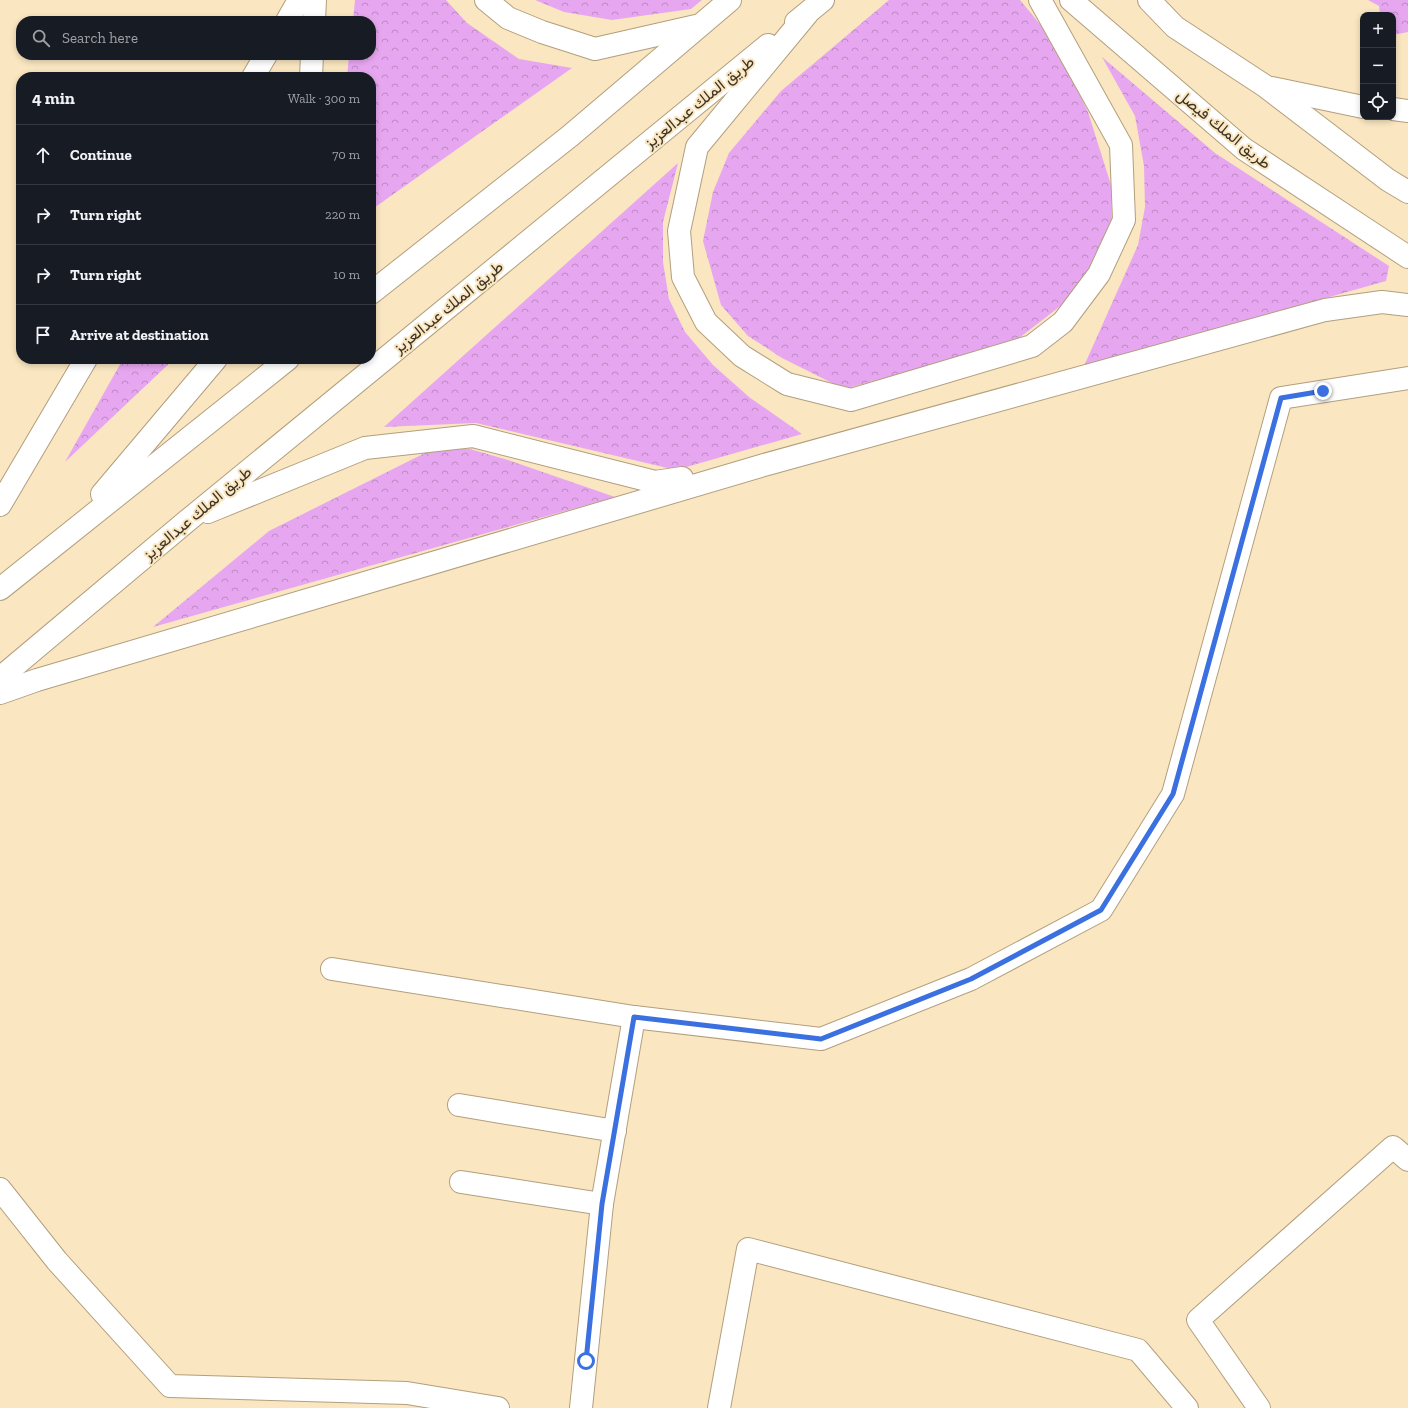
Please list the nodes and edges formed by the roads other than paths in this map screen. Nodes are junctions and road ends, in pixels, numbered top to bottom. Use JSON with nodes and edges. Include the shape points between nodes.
{"nodes":[{"id":1,"x":299,"y":0,"type":"edge"},
{"id":2,"x":316,"y":0,"type":"edge"},
{"id":3,"x":486,"y":0,"type":"edge"},
{"id":4,"x":730,"y":0,"type":"edge"},
{"id":5,"x":823,"y":0,"type":"edge"},
{"id":6,"x":1040,"y":0,"type":"edge"},
{"id":7,"x":1071,"y":0,"type":"edge"},
{"id":8,"x":1149,"y":0,"type":"edge"},
{"id":9,"x":807,"y":14,"type":"junction"},
{"id":10,"x":290,"y":16,"type":"edge"},
{"id":11,"x":314,"y":16,"type":"edge"},
{"id":12,"x":699,"y":26,"type":"junction"},
{"id":13,"x":263,"y":60,"type":"edge"},
{"id":14,"x":312,"y":60,"type":"edge"},
{"id":15,"x":256,"y":72,"type":"edge"},
{"id":16,"x":311,"y":72,"type":"edge"},
{"id":17,"x":1264,"y":86,"type":"junction"},
{"id":18,"x":1360,"y":106,"type":"edge"},
{"id":19,"x":1396,"y":109,"type":"edge"},
{"id":20,"x":1408,"y":111,"type":"edge"},
{"id":21,"x":1408,"y":192,"type":"edge"},
{"id":22,"x":1408,"y":257,"type":"edge"},
{"id":23,"x":376,"y":289,"type":"edge"},
{"id":24,"x":1408,"y":305,"type":"edge"},
{"id":25,"x":83,"y":364,"type":"edge"},
{"id":26,"x":212,"y":364,"type":"edge"},
{"id":27,"x":282,"y":364,"type":"edge"},
{"id":28,"x":1408,"y":378,"type":"edge"},
{"id":29,"x":764,"y":464,"type":"junction"},
{"id":30,"x":0,"y":505,"type":"edge"},
{"id":31,"x":187,"y":521,"type":"junction"},
{"id":32,"x":72,"y":530,"type":"junction"},
{"id":33,"x":0,"y":589,"type":"edge"},
{"id":34,"x":0,"y":678,"type":"edge"},
{"id":35,"x":0,"y":693,"type":"edge"},
{"id":36,"x":332,"y":969,"type":"dead end"},
{"id":37,"x":634,"y":1017,"type":"junction"},
{"id":38,"x":459,"y":1105,"type":"dead end"},
{"id":39,"x":615,"y":1131,"type":"junction"},
{"id":40,"x":1408,"y":1160,"type":"edge"},
{"id":41,"x":461,"y":1182,"type":"dead end"},
{"id":42,"x":0,"y":1189,"type":"edge"},
{"id":43,"x":602,"y":1204,"type":"junction"},
{"id":44,"x":498,"y":1408,"type":"edge"},
{"id":45,"x":581,"y":1408,"type":"edge"},
{"id":46,"x":719,"y":1408,"type":"edge"},
{"id":47,"x":1187,"y":1408,"type":"edge"},
{"id":48,"x":1259,"y":1408,"type":"edge"}],
"edges":[{"from":1,"to":10,"type":"main road"},
{"from":2,"to":11,"type":"main road"},
{"from":3,"to":12,"type":"main road","via":[[508,18],[595,49]]},
{"from":4,"to":12,"type":"main road"},
{"from":5,"to":9,"type":"main road","name":"طريق الملك عبدالعزيز"},
{"from":6,"to":9,"type":"main road","via":[[1121,145],[1124,220],[1099,274],[1063,322],[1032,346],[851,400],[787,384],[742,356],[706,322],[683,277],[679,231],[697,147]]},
{"from":7,"to":22,"type":"main road","name":"طريق الملك فيصل","via":[[1244,149]]},
{"from":8,"to":17,"type":"main road","via":[[1175,27]]},
{"from":9,"to":31,"type":"main road","name":"طريق الملك عبدالعزيز"},
{"from":12,"to":23,"type":"main road","via":[[570,136]]},
{"from":13,"to":15,"type":"main road"},
{"from":14,"to":16,"type":"main road"},
{"from":17,"to":18,"type":"main road"},
{"from":17,"to":21,"type":"main road","via":[[1388,180]]},
{"from":19,"to":20,"type":"main road"},
{"from":24,"to":29,"type":"main road","via":[[1382,302],[1325,310]]},
{"from":25,"to":30,"type":"main road"},
{"from":26,"to":32,"type":"main road"},
{"from":27,"to":32,"type":"main road"},
{"from":28,"to":37,"type":"main road","via":[[1281,398],[1173,794],[1101,910],[971,979],[821,1039]]},
{"from":29,"to":31,"type":"main road","via":[[655,482],[473,436],[365,448]]},
{"from":29,"to":35,"type":"main road"},
{"from":31,"to":34,"type":"main road","name":"طريق الملك عبدالعزيز"},
{"from":32,"to":33,"type":"main road"},
{"from":36,"to":37,"type":"main road"},
{"from":37,"to":39,"type":"main road"},
{"from":38,"to":39,"type":"main road"},
{"from":39,"to":43,"type":"main road"},
{"from":40,"to":48,"type":"main road","via":[[1393,1147],[1198,1320]]},
{"from":41,"to":43,"type":"main road"},
{"from":42,"to":44,"type":"main road","via":[[57,1261],[170,1386],[407,1393]]},
{"from":43,"to":45,"type":"main road"},
{"from":46,"to":47,"type":"main road","via":[[748,1249],[1138,1350]]}]}
